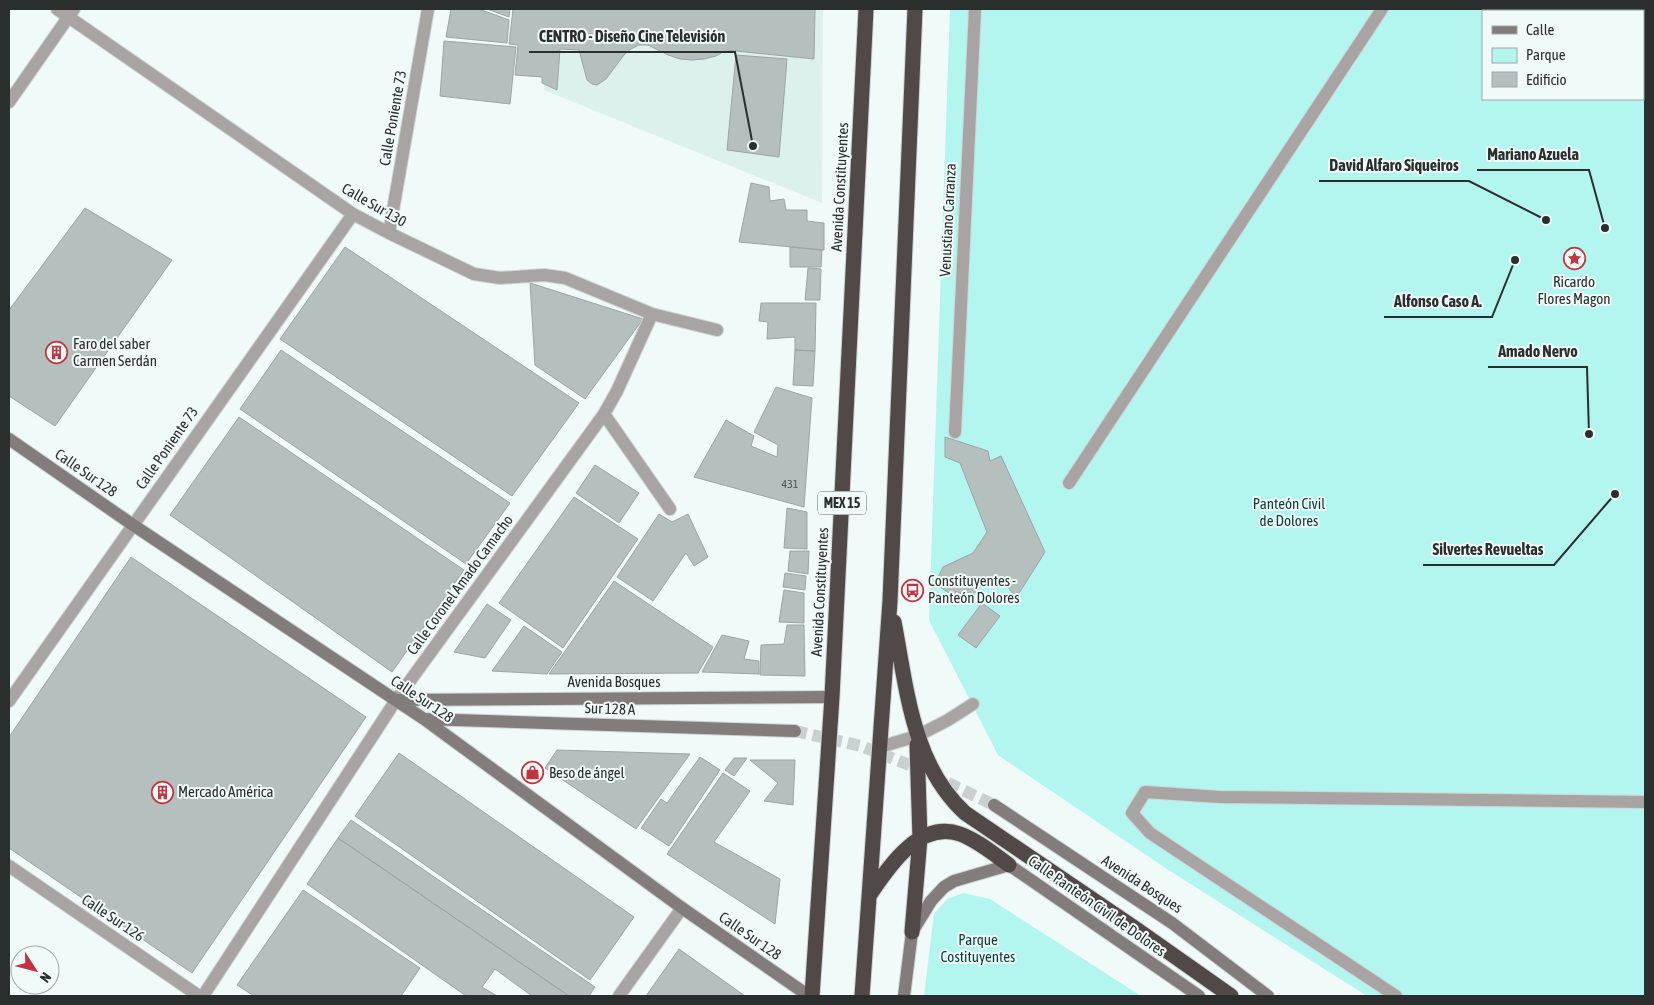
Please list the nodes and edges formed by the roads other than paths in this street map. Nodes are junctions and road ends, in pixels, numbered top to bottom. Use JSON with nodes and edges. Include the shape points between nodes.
{"nodes":[{"id":1,"x":57,"y":9,"type":"edge"},
{"id":2,"x":428,"y":9,"type":"edge"},
{"id":3,"x":866,"y":9,"type":"edge"},
{"id":4,"x":915,"y":9,"type":"edge"},
{"id":5,"x":975,"y":9,"type":"edge"},
{"id":6,"x":1382,"y":9,"type":"edge"},
{"id":7,"x":71,"y":13,"type":"edge"},
{"id":8,"x":9,"y":102,"type":"edge"},
{"id":9,"x":353,"y":214,"type":"junction"},
{"id":10,"x":389,"y":233,"type":"junction"},
{"id":11,"x":652,"y":314,"type":"junction"},
{"id":12,"x":717,"y":330,"type":"dead end"},
{"id":13,"x":604,"y":414,"type":"junction"},
{"id":14,"x":955,"y":432,"type":"dead end"},
{"id":15,"x":9,"y":439,"type":"edge"},
{"id":16,"x":1069,"y":483,"type":"dead end"},
{"id":17,"x":670,"y":509,"type":"dead end"},
{"id":18,"x":133,"y":525,"type":"junction"},
{"id":19,"x":890,"y":601,"type":"junction"},
{"id":20,"x":832,"y":697,"type":"junction"},
{"id":21,"x":396,"y":700,"type":"junction"},
{"id":22,"x":9,"y":701,"type":"edge"},
{"id":23,"x":973,"y":704,"type":"dead end"},
{"id":24,"x":424,"y":718,"type":"junction"},
{"id":25,"x":795,"y":731,"type":"tunnel mouth"},
{"id":26,"x":917,"y":736,"type":"junction"},
{"id":27,"x":880,"y":747,"type":"junction"},
{"id":28,"x":1645,"y":802,"type":"edge"},
{"id":29,"x":994,"y":806,"type":"tunnel mouth"},
{"id":30,"x":920,"y":838,"type":"junction"},
{"id":31,"x":1010,"y":865,"type":"junction"},
{"id":32,"x":9,"y":866,"type":"edge"},
{"id":33,"x":870,"y":894,"type":"junction"},
{"id":34,"x":682,"y":908,"type":"junction"},
{"id":35,"x":912,"y":932,"type":"junction"},
{"id":36,"x":201,"y":996,"type":"edge"},
{"id":37,"x":619,"y":996,"type":"edge"},
{"id":38,"x":810,"y":996,"type":"edge"},
{"id":39,"x":862,"y":996,"type":"edge"},
{"id":40,"x":904,"y":996,"type":"edge"},
{"id":41,"x":1199,"y":996,"type":"edge"},
{"id":42,"x":1231,"y":996,"type":"edge"},
{"id":43,"x":1268,"y":996,"type":"edge"},
{"id":44,"x":1396,"y":996,"type":"edge"}],
"edges":[{"from":1,"to":7,"type":"street","name":"Calle Sur 130"},
{"from":2,"to":10,"type":"street","name":"Calle Poniente 73"},
{"from":3,"to":20,"type":"highway","name":"Avenida Constituyentes","number":"MEX 15"},
{"from":4,"to":19,"type":"highway"},
{"from":5,"to":14,"type":"street","name":"Venustiano Carranza"},
{"from":6,"to":16,"type":"street"},
{"from":7,"to":8,"type":"street"},
{"from":7,"to":9,"type":"street","name":"Calle Sur 130"},
{"from":9,"to":10,"type":"street","name":"Calle Sur 130"},
{"from":9,"to":18,"type":"street","name":"Calle Poniente 73"},
{"from":10,"to":11,"type":"street","name":"Calle Sur 130","via":[[474,274],[500,278],[544,275],[565,278]]},
{"from":11,"to":12,"type":"street","name":"Calle Sur 130"},
{"from":11,"to":13,"type":"street","name":"Calle Coronel Amado Camacho"},
{"from":13,"to":17,"type":"street"},
{"from":13,"to":21,"type":"street","name":"Calle Coronel Amado Camacho"},
{"from":15,"to":18,"type":"street","name":"Calle Sur 128"},
{"from":18,"to":21,"type":"street","name":"Calle Sur 128"},
{"from":18,"to":22,"type":"street","name":"Calle Poniente 73"},
{"from":19,"to":26,"type":"highway"},
{"from":19,"to":27,"type":"highway"},
{"from":20,"to":21,"type":"street","name":"Avenida Bosques"},
{"from":20,"to":38,"type":"highway","name":"Avenida Constituyentes","number":"MEX 15"},
{"from":21,"to":24,"type":"street","name":"Calle Sur 128"},
{"from":21,"to":36,"type":"street","name":"Calle Coronel Amado Camacho"},
{"from":23,"to":26,"type":"street"},
{"from":24,"to":25,"type":"street","name":"Sur 128 A"},
{"from":24,"to":34,"type":"street","name":"Calle Sur 128"},
{"from":26,"to":27,"type":"street"},
{"from":26,"to":30,"type":"highway"},
{"from":26,"to":42,"type":"highway","via":[[932,771],[950,800],[965,813]]},
{"from":27,"to":33,"type":"highway"},
{"from":28,"to":44,"type":"street","via":[[1220,797],[1145,792],[1132,813],[1150,833]]},
{"from":29,"to":43,"type":"street","name":"Avenida Bosques","via":[[1172,923]]},
{"from":30,"to":31,"type":"highway","via":[[934,833],[960,834]]},
{"from":30,"to":33,"type":"highway","via":[[888,868]]},
{"from":30,"to":35,"type":"highway"},
{"from":31,"to":35,"type":"street","name":"Calle Panteón Civil de Dolores","via":[[954,881],[932,901]]},
{"from":31,"to":41,"type":"street","name":"Calle Panteón Civil de Dolores"},
{"from":32,"to":36,"type":"street","name":"Calle Sur 126"},
{"from":33,"to":39,"type":"highway"},
{"from":34,"to":37,"type":"street"},
{"from":34,"to":38,"type":"street","name":"Calle Sur 128"},
{"from":35,"to":40,"type":"street","name":"Calle Panteón Civil de Dolores"}]}
